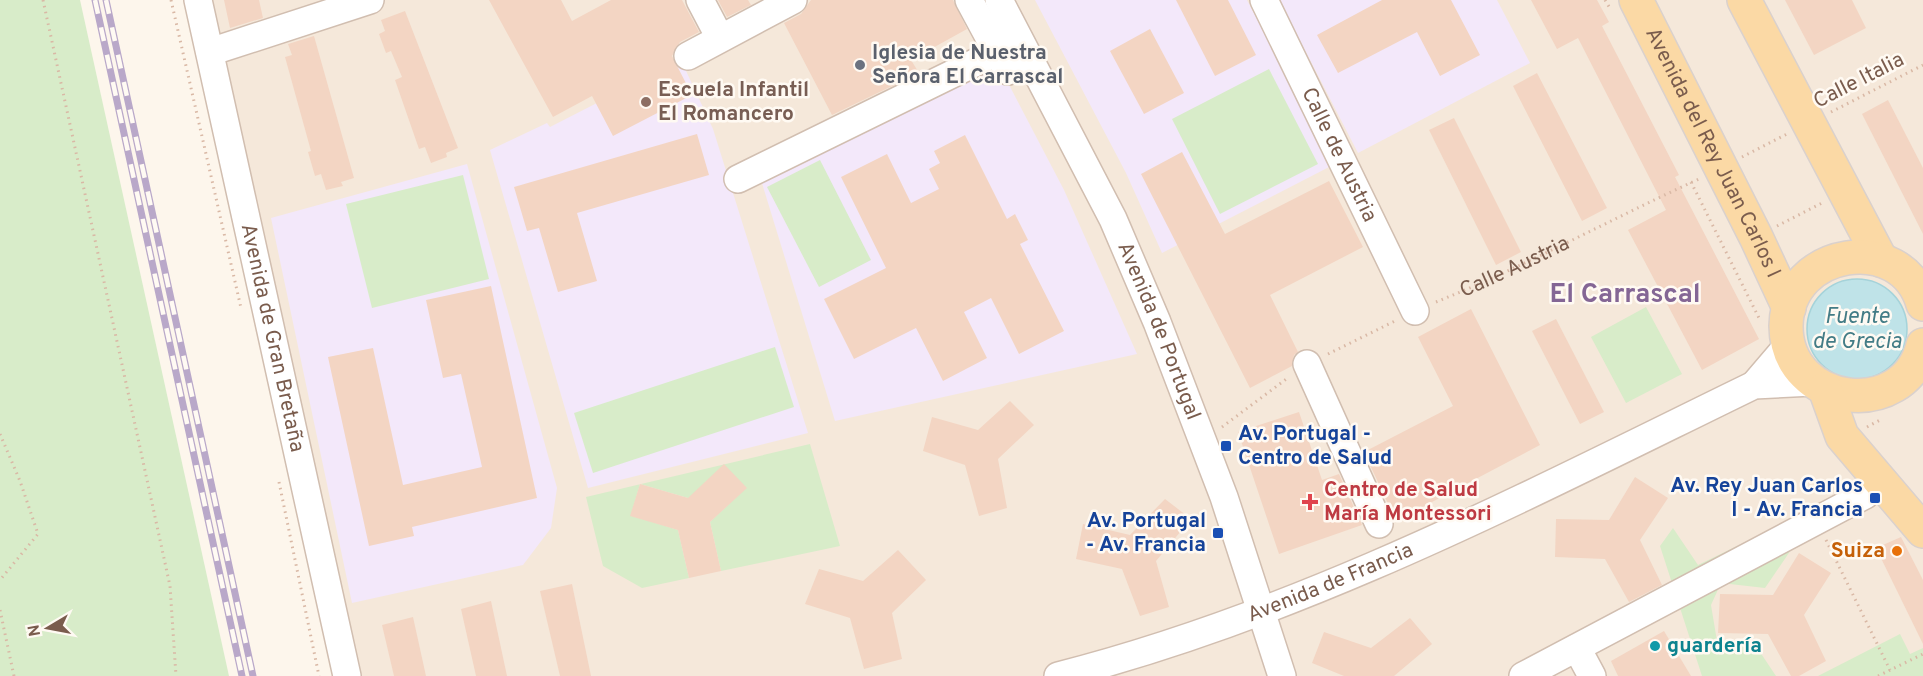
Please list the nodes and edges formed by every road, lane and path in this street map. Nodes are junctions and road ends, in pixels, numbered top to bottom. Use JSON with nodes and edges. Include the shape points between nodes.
{"nodes":[{"id":1,"x":43,"y":0,"type":"edge"},
{"id":2,"x":171,"y":0,"type":"edge"},
{"id":3,"x":198,"y":0,"type":"edge"},
{"id":4,"x":370,"y":0,"type":"edge"},
{"id":5,"x":700,"y":0,"type":"edge"},
{"id":6,"x":793,"y":0,"type":"edge"},
{"id":7,"x":969,"y":0,"type":"edge"},
{"id":8,"x":999,"y":0,"type":"edge"},
{"id":9,"x":1264,"y":0,"type":"edge"},
{"id":10,"x":1636,"y":0,"type":"edge"},
{"id":11,"x":1744,"y":0,"type":"edge"},
{"id":12,"x":720,"y":38,"type":"junction"},
{"id":13,"x":210,"y":52,"type":"junction"},
{"id":14,"x":997,"y":52,"type":"junction"},
{"id":15,"x":688,"y":56,"type":"dead end"},
{"id":16,"x":1030,"y":59,"type":"junction"},
{"id":17,"x":1923,"y":65,"type":"edge"},
{"id":18,"x":1809,"y":123,"type":"junction"},
{"id":19,"x":1721,"y":168,"type":"junction"},
{"id":20,"x":738,"y":180,"type":"dead end"},
{"id":21,"x":1691,"y":182,"type":"junction"},
{"id":22,"x":1844,"y":191,"type":"junction"},
{"id":23,"x":1756,"y":237,"type":"junction"},
{"id":24,"x":1726,"y":252,"type":"junction"},
{"id":25,"x":1881,"y":260,"type":"junction"},
{"id":26,"x":1922,"y":298,"type":"edge"},
{"id":27,"x":241,"y":311,"type":"dead end"},
{"id":28,"x":1415,"y":311,"type":"junction"},
{"id":29,"x":1776,"y":316,"type":"junction"},
{"id":30,"x":1789,"y":344,"type":"junction"},
{"id":31,"x":1923,"y":345,"type":"edge"},
{"id":32,"x":1307,"y":364,"type":"junction"},
{"id":33,"x":1754,"y":385,"type":"junction"},
{"id":34,"x":1819,"y":385,"type":"junction"},
{"id":35,"x":0,"y":434,"type":"edge"},
{"id":36,"x":1203,"y":440,"type":"junction"},
{"id":37,"x":277,"y":472,"type":"dead end"},
{"id":38,"x":1864,"y":495,"type":"dead end"},
{"id":39,"x":1817,"y":521,"type":"junction"},
{"id":40,"x":1379,"y":524,"type":"dead end"},
{"id":41,"x":1923,"y":531,"type":"edge"},
{"id":42,"x":0,"y":580,"type":"edge"},
{"id":43,"x":0,"y":610,"type":"edge"},
{"id":44,"x":1263,"y":613,"type":"junction"},
{"id":45,"x":1577,"y":648,"type":"junction"},
{"id":46,"x":1923,"y":654,"type":"edge"},
{"id":47,"x":1890,"y":670,"type":"junction"},
{"id":48,"x":14,"y":676,"type":"edge"},
{"id":49,"x":176,"y":676,"type":"edge"},
{"id":50,"x":319,"y":676,"type":"edge"},
{"id":51,"x":347,"y":676,"type":"edge"},
{"id":52,"x":1058,"y":676,"type":"edge"},
{"id":53,"x":1282,"y":676,"type":"edge"},
{"id":54,"x":1523,"y":676,"type":"edge"},
{"id":55,"x":1592,"y":676,"type":"edge"},
{"id":56,"x":1878,"y":676,"type":"edge"}],
"edges":[{"from":1,"to":49,"type":"path","via":[[170,586]]},
{"from":2,"to":27,"type":"path"},
{"from":3,"to":13,"type":"street","name":"Avenida de Gran Bretaña"},
{"from":4,"to":13,"type":"street"},
{"from":5,"to":12,"type":"street"},
{"from":6,"to":12,"type":"street"},
{"from":7,"to":14,"type":"street"},
{"from":8,"to":16,"type":"street","name":"Avenida de Portugal"},
{"from":9,"to":28,"type":"street","name":"Calle de Austria"},
{"from":10,"to":19,"type":"main road","name":"Avenida del Rey Juan Carlos I"},
{"from":11,"to":18,"type":"main road"},
{"from":12,"to":15,"type":"street"},
{"from":13,"to":51,"type":"street","name":"Avenida de Gran Bretaña"},
{"from":14,"to":16,"type":"street","via":[[1008,71]]},
{"from":14,"to":20,"type":"street"},
{"from":16,"to":36,"type":"street","name":"Avenida de Portugal","via":[[1113,219]]},
{"from":17,"to":18,"type":"path","name":"Calle Italia"},
{"from":18,"to":19,"type":"path","name":"Calle Italia"},
{"from":18,"to":22,"type":"main road"},
{"from":19,"to":21,"type":"path","name":"Calle Austria"},
{"from":19,"to":23,"type":"main road","name":"Avenida del Rey Juan Carlos I"},
{"from":21,"to":24,"type":"path"},
{"from":21,"to":28,"type":"path","name":"Calle Austria","via":[[1485,283]]},
{"from":22,"to":23,"type":"path"},
{"from":22,"to":25,"type":"main road"},
{"from":23,"to":24,"type":"path"},
{"from":23,"to":29,"type":"main road","name":"Avenida del Rey Juan Carlos I"},
{"from":24,"to":29,"type":"path"},
{"from":25,"to":26,"type":"main road","via":[[1905,275]]},
{"from":25,"to":29,"type":"main road","via":[[1858,256],[1835,259],[1815,270]]},
{"from":28,"to":32,"type":"path","name":"Calle Austria"},
{"from":29,"to":30,"type":"main road","via":[[1786,326]]},
{"from":30,"to":33,"type":"street","name":"Avenida de Francia"},
{"from":30,"to":34,"type":"main road","via":[[1795,362]]},
{"from":31,"to":34,"type":"main road","via":[[1904,379],[1880,393],[1852,396]]},
{"from":32,"to":36,"type":"path","name":"Calle Austria"},
{"from":32,"to":40,"type":"street"},
{"from":33,"to":34,"type":"street","name":"Avenida de Francia"},
{"from":33,"to":44,"type":"street","name":"Avenida de Francia","via":[[1412,549]]},
{"from":34,"to":41,"type":"main road","via":[[1842,436]]},
{"from":35,"to":42,"type":"path","via":[[38,534]]},
{"from":36,"to":44,"type":"street","name":"Avenida de Portugal"},
{"from":37,"to":50,"type":"path"},
{"from":38,"to":39,"type":"street"},
{"from":39,"to":45,"type":"street"},
{"from":39,"to":47,"type":"path"},
{"from":43,"to":48,"type":"path"},
{"from":44,"to":52,"type":"street","name":"Avenida de Francia"},
{"from":44,"to":53,"type":"street","name":"Avenida de Portugal"},
{"from":45,"to":54,"type":"street"},
{"from":45,"to":55,"type":"street"},
{"from":46,"to":47,"type":"path"},
{"from":47,"to":56,"type":"path"}]}
